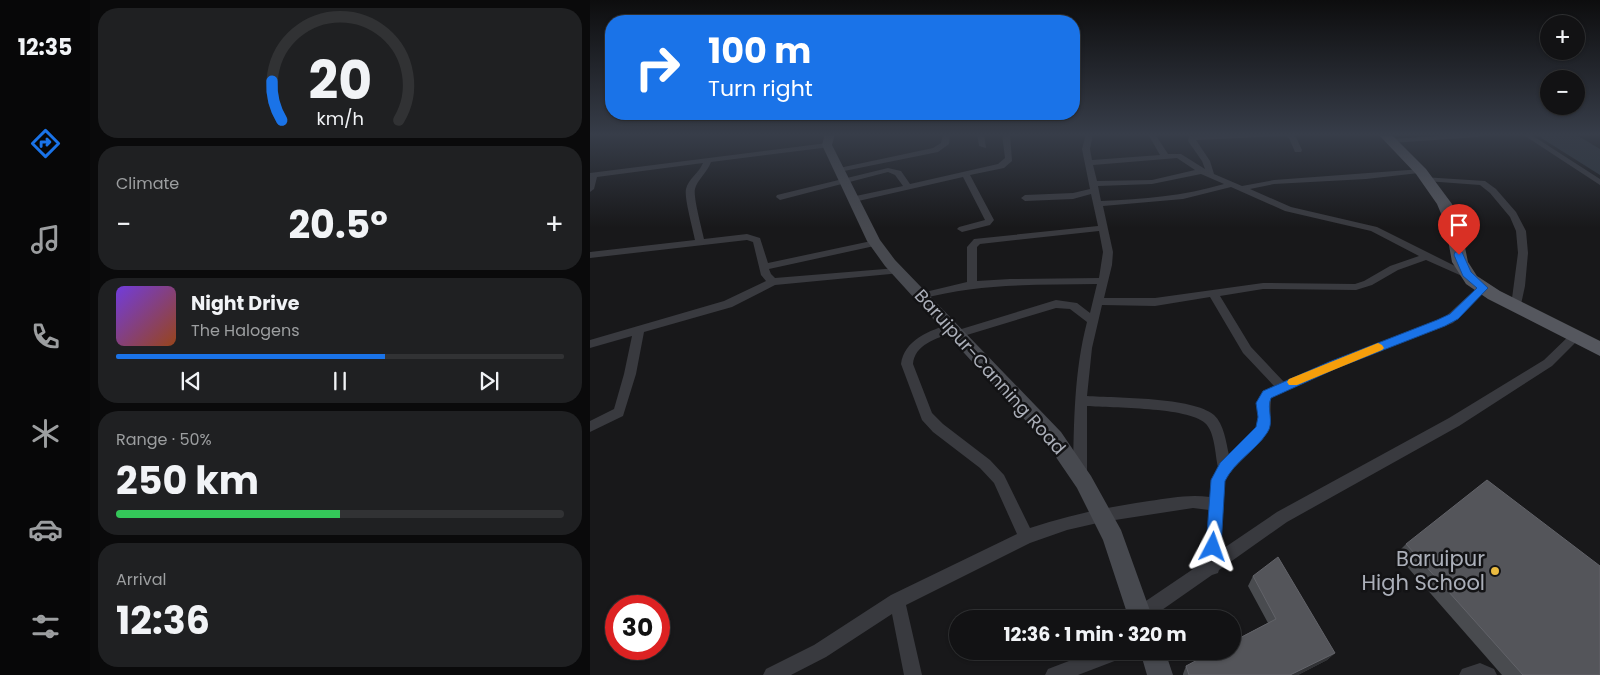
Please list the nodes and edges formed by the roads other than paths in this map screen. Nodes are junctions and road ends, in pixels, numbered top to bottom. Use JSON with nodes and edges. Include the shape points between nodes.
{"nodes":[{"id":1,"x":665,"y":166,"type":"edge"},
{"id":2,"x":706,"y":166,"type":"edge"},
{"id":3,"x":839,"y":166,"type":"edge"},
{"id":4,"x":877,"y":166,"type":"edge"},
{"id":5,"x":1002,"y":166,"type":"edge"},
{"id":6,"x":1090,"y":166,"type":"edge"},
{"id":7,"x":1193,"y":166,"type":"edge"},
{"id":8,"x":1208,"y":166,"type":"edge"},
{"id":9,"x":1414,"y":166,"type":"edge"},
{"id":10,"x":1574,"y":166,"type":"edge"},
{"id":11,"x":1202,"y":171,"type":"junction"},
{"id":12,"x":592,"y":175,"type":"edge"},
{"id":13,"x":842,"y":175,"type":"junction"},
{"id":14,"x":966,"y":175,"type":"junction"},
{"id":15,"x":1423,"y":175,"type":"junction"},
{"id":16,"x":1211,"y":176,"type":"junction"},
{"id":17,"x":1600,"y":183,"type":"edge"},
{"id":18,"x":1232,"y":184,"type":"junction"},
{"id":19,"x":908,"y":187,"type":"junction"},
{"id":20,"x":1095,"y":187,"type":"junction"},
{"id":21,"x":1242,"y":188,"type":"junction"},
{"id":22,"x":590,"y":189,"type":"edge"},
{"id":23,"x":780,"y":196,"type":"dead end"},
{"id":24,"x":1025,"y":198,"type":"dead end"},
{"id":25,"x":854,"y":199,"type":"junction"},
{"id":26,"x":1099,"y":204,"type":"junction"},
{"id":27,"x":1104,"y":228,"type":"junction"},
{"id":28,"x":962,"y":229,"type":"dead end"},
{"id":29,"x":700,"y":243,"type":"junction"},
{"id":30,"x":876,"y":243,"type":"junction"},
{"id":31,"x":590,"y":255,"type":"edge"},
{"id":32,"x":1427,"y":256,"type":"junction"},
{"id":33,"x":764,"y":267,"type":"junction"},
{"id":34,"x":897,"y":271,"type":"junction"},
{"id":35,"x":1466,"y":274,"type":"junction"},
{"id":36,"x":1102,"y":281,"type":"junction"},
{"id":37,"x":773,"y":282,"type":"junction"},
{"id":38,"x":972,"y":286,"type":"junction"},
{"id":39,"x":1483,"y":288,"type":"junction"},
{"id":40,"x":1213,"y":293,"type":"junction"},
{"id":41,"x":920,"y":296,"type":"junction"},
{"id":42,"x":1097,"y":302,"type":"junction"},
{"id":43,"x":1516,"y":306,"type":"junction"},
{"id":44,"x":1092,"y":320,"type":"junction"},
{"id":45,"x":638,"y":331,"type":"junction"},
{"id":46,"x":954,"y":331,"type":"junction"},
{"id":47,"x":1576,"y":336,"type":"junction"},
{"id":48,"x":590,"y":344,"type":"edge"},
{"id":49,"x":1600,"y":348,"type":"edge"},
{"id":50,"x":1282,"y":387,"type":"junction"},
{"id":51,"x":1081,"y":400,"type":"junction"},
{"id":52,"x":590,"y":427,"type":"edge"},
{"id":53,"x":1225,"y":468,"type":"junction"},
{"id":54,"x":1080,"y":475,"type":"junction"},
{"id":55,"x":1216,"y":505,"type":"junction"},
{"id":56,"x":1102,"y":516,"type":"junction"},
{"id":57,"x":1026,"y":537,"type":"junction"},
{"id":58,"x":1212,"y":566,"type":"junction"},
{"id":59,"x":896,"y":601,"type":"junction"},
{"id":60,"x":1138,"y":610,"type":"edge"},
{"id":61,"x":1150,"y":610,"type":"edge"},
{"id":62,"x":1095,"y":660,"type":"edge"},
{"id":63,"x":1155,"y":660,"type":"edge"},
{"id":64,"x":772,"y":675,"type":"edge"},
{"id":65,"x":913,"y":675,"type":"edge"},
{"id":66,"x":1054,"y":675,"type":"edge"},
{"id":67,"x":1160,"y":675,"type":"edge"},
{"id":68,"x":1468,"y":675,"type":"edge"},
{"id":69,"x":1488,"y":675,"type":"edge"}],
"edges":[{"from":1,"to":12,"type":"street"},
{"from":2,"to":29,"type":"street","via":[[690,190]]},
{"from":3,"to":13,"type":"main road","name":"Baruipur-Canning Road"},
{"from":4,"to":13,"type":"street"},
{"from":5,"to":14,"type":"street"},
{"from":6,"to":20,"type":"street"},
{"from":7,"to":11,"type":"street"},
{"from":8,"to":16,"type":"street"},
{"from":9,"to":15,"type":"main road"},
{"from":10,"to":17,"type":"street"},
{"from":11,"to":16,"type":"street"},
{"from":11,"to":20,"type":"street","via":[[1152,182]]},
{"from":12,"to":22,"type":"street"},
{"from":13,"to":19,"type":"street","via":[[891,170],[898,172]]},
{"from":13,"to":23,"type":"street"},
{"from":13,"to":25,"type":"main road","name":"Baruipur-Canning Road"},
{"from":14,"to":19,"type":"street"},
{"from":14,"to":28,"type":"street","via":[[990,220],[987,224]]},
{"from":15,"to":21,"type":"street","via":[[1274,182]]},
{"from":15,"to":35,"type":"main road","via":[[1451,218]]},
{"from":15,"to":43,"type":"street","via":[[1482,183],[1490,187],[1513,213],[1522,238],[1522,281]]},
{"from":16,"to":18,"type":"street"},
{"from":18,"to":21,"type":"street"},
{"from":18,"to":26,"type":"street","via":[[1147,202]]},
{"from":19,"to":25,"type":"street"},
{"from":20,"to":24,"type":"street","via":[[1073,196]]},
{"from":20,"to":26,"type":"street"},
{"from":21,"to":32,"type":"street","via":[[1293,210],[1374,229]]},
{"from":25,"to":30,"type":"main road","name":"Baruipur-Canning Road"},
{"from":26,"to":27,"type":"street"},
{"from":27,"to":36,"type":"street","via":[[1108,252]]},
{"from":27,"to":38,"type":"street","via":[[977,241],[972,247]]},
{"from":29,"to":31,"type":"street"},
{"from":29,"to":33,"type":"street","via":[[754,238],[759,244]]},
{"from":30,"to":33,"type":"street"},
{"from":30,"to":34,"type":"main road","name":"Baruipur-Canning Road"},
{"from":32,"to":35,"type":"street"},
{"from":32,"to":40,"type":"street","via":[[1356,287],[1263,286]]},
{"from":33,"to":37,"type":"street"},
{"from":34,"to":37,"type":"street"},
{"from":34,"to":41,"type":"main road","name":"Baruipur-Canning Road"},
{"from":35,"to":39,"type":"main road"},
{"from":36,"to":38,"type":"street"},
{"from":36,"to":42,"type":"street"},
{"from":37,"to":45,"type":"street","via":[[728,304]]},
{"from":38,"to":41,"type":"street","via":[[947,288]]},
{"from":39,"to":43,"type":"main road"},
{"from":39,"to":50,"type":"street","via":[[1449,320]]},
{"from":40,"to":42,"type":"street","via":[[1148,302]]},
{"from":40,"to":50,"type":"street","via":[[1246,350]]},
{"from":41,"to":46,"type":"main road","name":"Baruipur-Canning Road"},
{"from":42,"to":44,"type":"street"},
{"from":43,"to":47,"type":"main road"},
{"from":44,"to":46,"type":"street","via":[[1073,306],[1056,304]]},
{"from":44,"to":51,"type":"street"},
{"from":45,"to":48,"type":"street"},
{"from":45,"to":52,"type":"street","via":[[619,412]]},
{"from":46,"to":54,"type":"main road","name":"Baruipur-Canning Road","via":[[1054,438]]},
{"from":46,"to":57,"type":"street","via":[[913,346],[906,356],[907,364],[927,416],[985,464],[999,480]]},
{"from":47,"to":49,"type":"main road"},
{"from":47,"to":58,"type":"street","via":[[1548,363],[1454,422],[1282,517]]},
{"from":50,"to":53,"type":"street","via":[[1264,399],[1264,424],[1260,434]]},
{"from":51,"to":53,"type":"street","via":[[1186,409],[1204,414],[1215,427]]},
{"from":51,"to":54,"type":"street"},
{"from":53,"to":55,"type":"street","via":[[1218,480]]},
{"from":54,"to":56,"type":"main road","name":"Baruipur-Canning Road"},
{"from":55,"to":56,"type":"street","via":[[1187,502]]},
{"from":55,"to":58,"type":"street"},
{"from":56,"to":57,"type":"street","via":[[1067,523]]},
{"from":56,"to":60,"type":"main road","name":"Baruipur-Canning Road","via":[[1113,537]]},
{"from":57,"to":59,"type":"street"},
{"from":58,"to":61,"type":"street"},
{"from":59,"to":64,"type":"street","via":[[820,651]]},
{"from":59,"to":65,"type":"street"},
{"from":62,"to":66,"type":"street"},
{"from":63,"to":67,"type":"main road"},
{"from":68,"to":69,"type":"street","via":[[1480,672]]}]}
